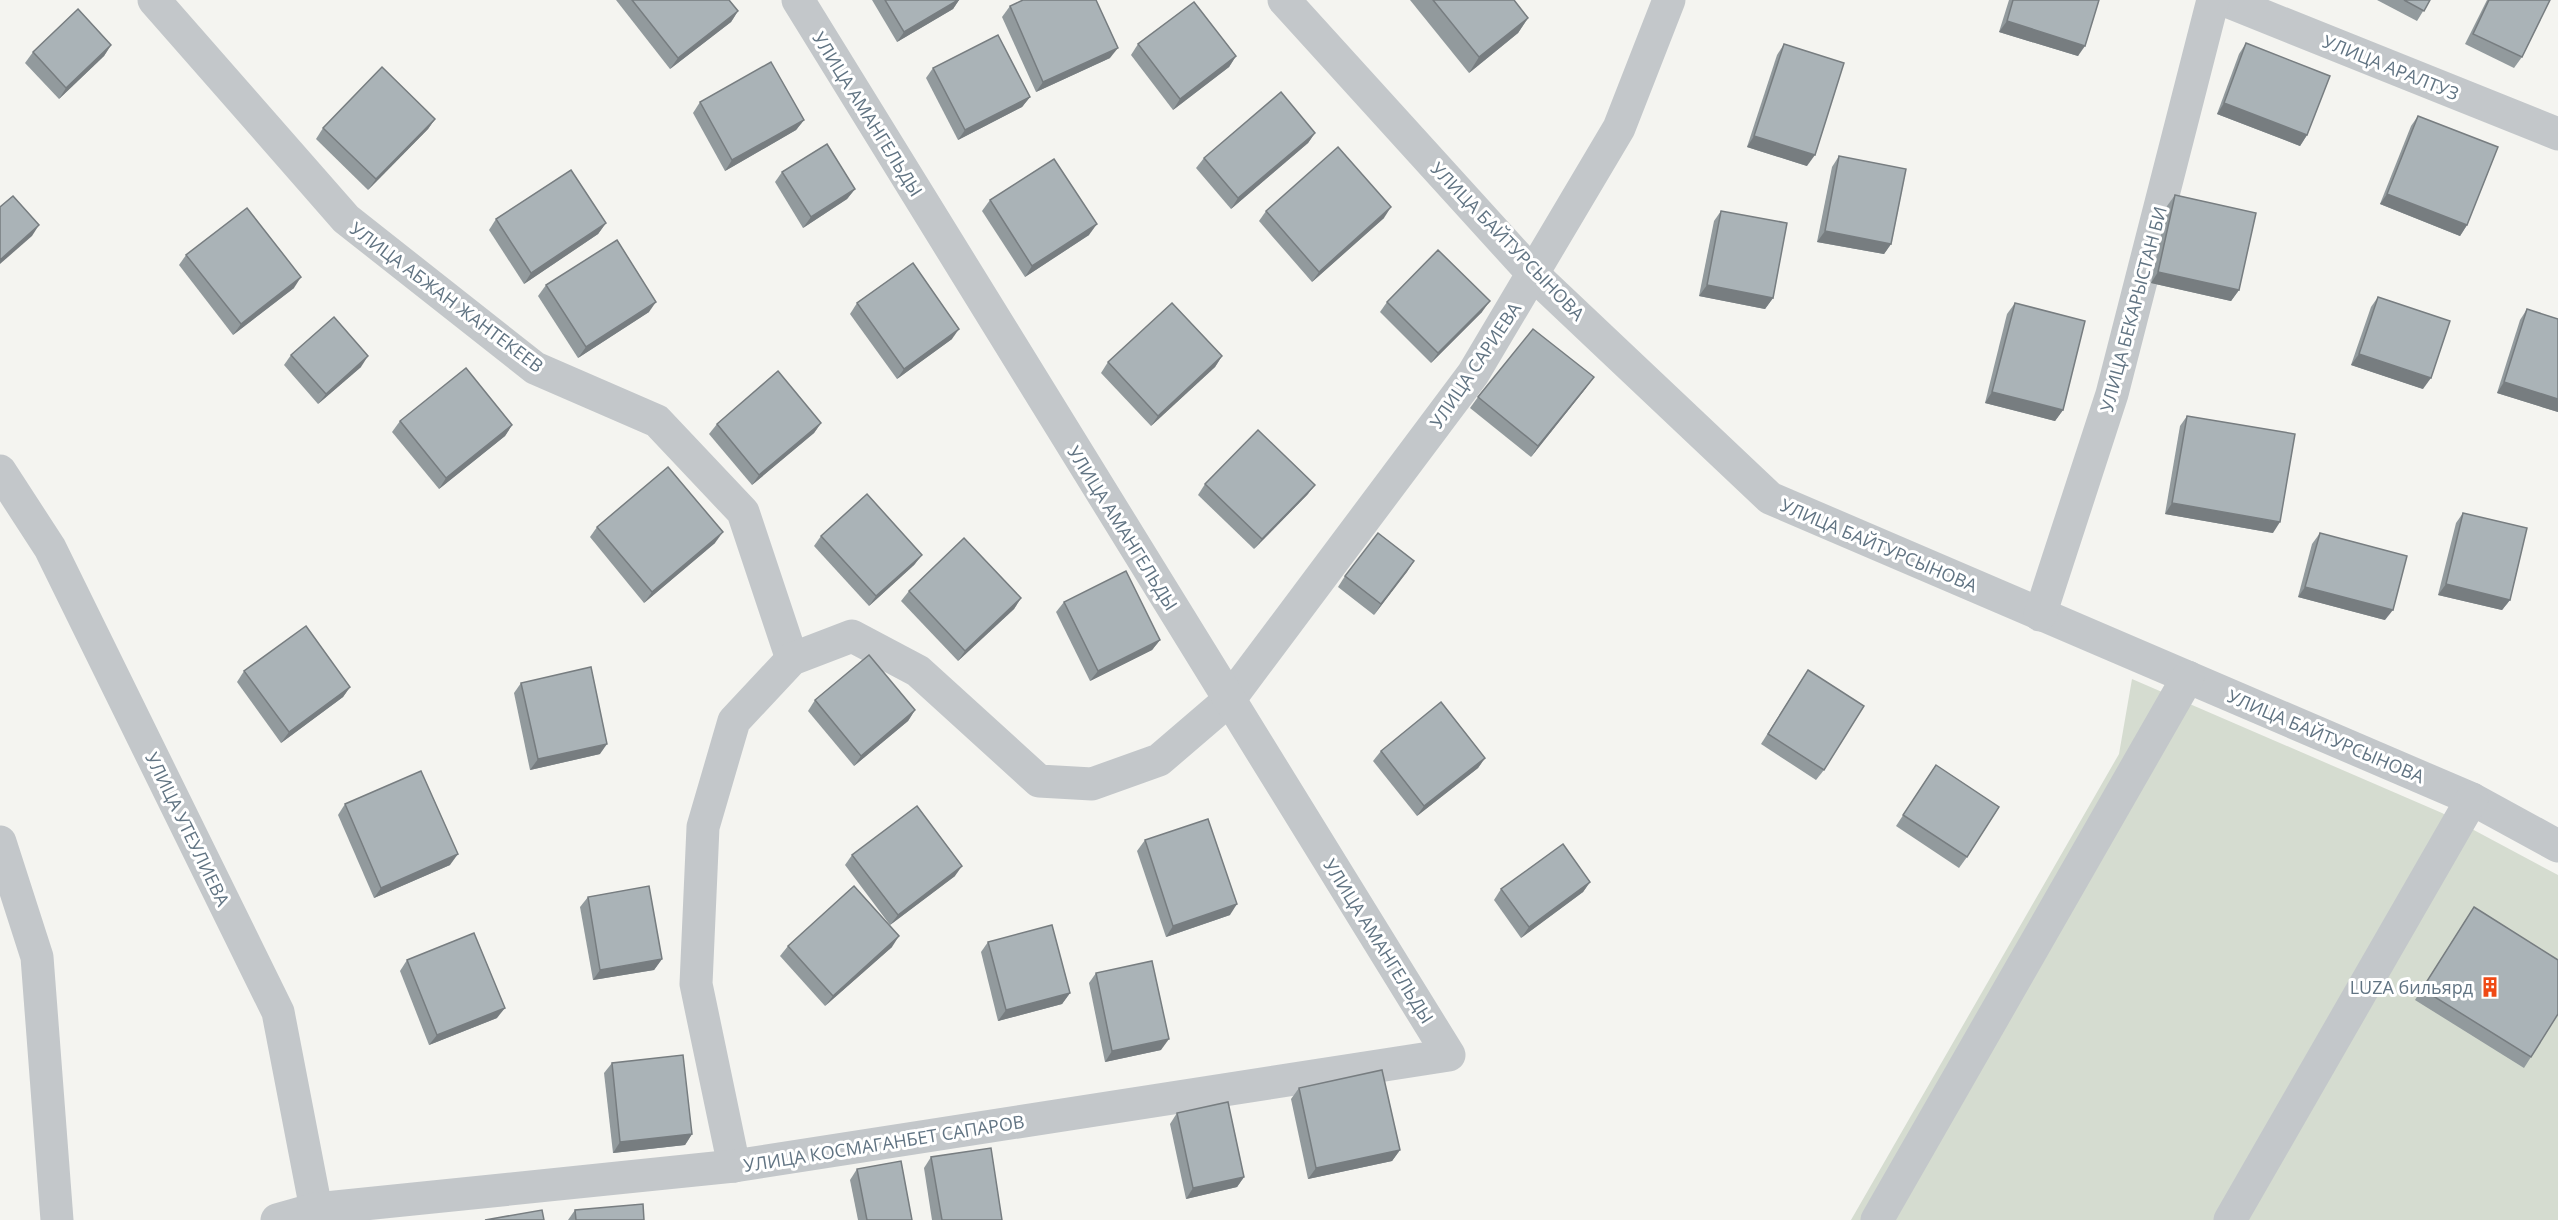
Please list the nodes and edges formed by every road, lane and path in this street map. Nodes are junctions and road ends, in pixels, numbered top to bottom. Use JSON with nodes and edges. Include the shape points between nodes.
{"nodes":[{"id":1,"x":153,"y":0,"type":"edge"},
{"id":2,"x":798,"y":0,"type":"edge"},
{"id":3,"x":1284,"y":0,"type":"edge"},
{"id":4,"x":1669,"y":0,"type":"edge"},
{"id":5,"x":2212,"y":0,"type":"edge"},
{"id":6,"x":2224,"y":0,"type":"edge"},
{"id":7,"x":2558,"y":134,"type":"edge"},
{"id":8,"x":1534,"y":274,"type":"junction"},
{"id":9,"x":0,"y":471,"type":"edge"},
{"id":10,"x":2040,"y":615,"type":"junction"},
{"id":11,"x":792,"y":659,"type":"junction"},
{"id":12,"x":2188,"y":677,"type":"junction"},
{"id":13,"x":1229,"y":700,"type":"junction"},
{"id":14,"x":2472,"y":799,"type":"junction"},
{"id":15,"x":0,"y":842,"type":"edge"},
{"id":16,"x":2558,"y":846,"type":"edge"},
{"id":17,"x":1449,"y":1055,"type":"joint"},
{"id":18,"x":734,"y":1166,"type":"junction"},
{"id":19,"x":314,"y":1214,"type":"edge"},
{"id":20,"x":57,"y":1220,"type":"edge"},
{"id":21,"x":277,"y":1220,"type":"edge"},
{"id":22,"x":1876,"y":1220,"type":"edge"},
{"id":23,"x":2230,"y":1220,"type":"edge"}],
"edges":[{"from":1,"to":11,"type":"street","name":"УЛИЦА АБЖАН ЖАНТЕКЕЕВ","via":[[346,219],[535,368],[657,421],[743,512]]},
{"from":2,"to":13,"type":"street","name":"УЛИЦА АМАНГЕЛЬДЫ"},
{"from":3,"to":8,"type":"street","name":"УЛИЦА БАЙТУРСЫНОВА"},
{"from":4,"to":8,"type":"street","name":"УЛИЦА САРИЕВА","via":[[1619,128]]},
{"from":5,"to":10,"type":"street","name":"УЛИЦА БЕКАРЫСТАН БИ","via":[[2112,394]]},
{"from":6,"to":7,"type":"street","name":"УЛИЦА АРАЛТУЗ"},
{"from":8,"to":10,"type":"street","name":"УЛИЦА БАЙТУРСЫНОВА","via":[[1770,498]]},
{"from":8,"to":13,"type":"street","name":"УЛИЦА САРИЕВА","via":[[1473,374]]},
{"from":9,"to":19,"type":"street","name":"УЛИЦА УТЕУЛИЕВА","via":[[50,548],[278,1012]]},
{"from":10,"to":12,"type":"street","name":"УЛИЦА БАЙТУРСЫНОВА"},
{"from":11,"to":13,"type":"street","name":"УЛИЦА САРИЕВА","via":[[852,636],[918,671],[1040,781],[1092,784],[1159,760]]},
{"from":11,"to":18,"type":"street","via":[[734,721],[703,827],[696,984]]},
{"from":12,"to":14,"type":"street","name":"УЛИЦА БАЙТУРСЫНОВА"},
{"from":12,"to":22,"type":"street"},
{"from":13,"to":17,"type":"street","name":"УЛИЦА АМАНГЕЛЬДЫ"},
{"from":14,"to":16,"type":"street","name":"УЛИЦА БАЙТУРСЫНОВА"},
{"from":14,"to":23,"type":"street"},
{"from":15,"to":20,"type":"street","via":[[37,957]]},
{"from":17,"to":18,"type":"street","name":"УЛИЦА КОСМАГАНБЕТ САПАРОВ"},
{"from":18,"to":19,"type":"street","name":"УЛИЦА КОСМАГАНБЕТ САПАРОВ"},
{"from":19,"to":21,"type":"street","name":"УЛИЦА КОСМАГАНБЕТ САПАРОВ"}]}
